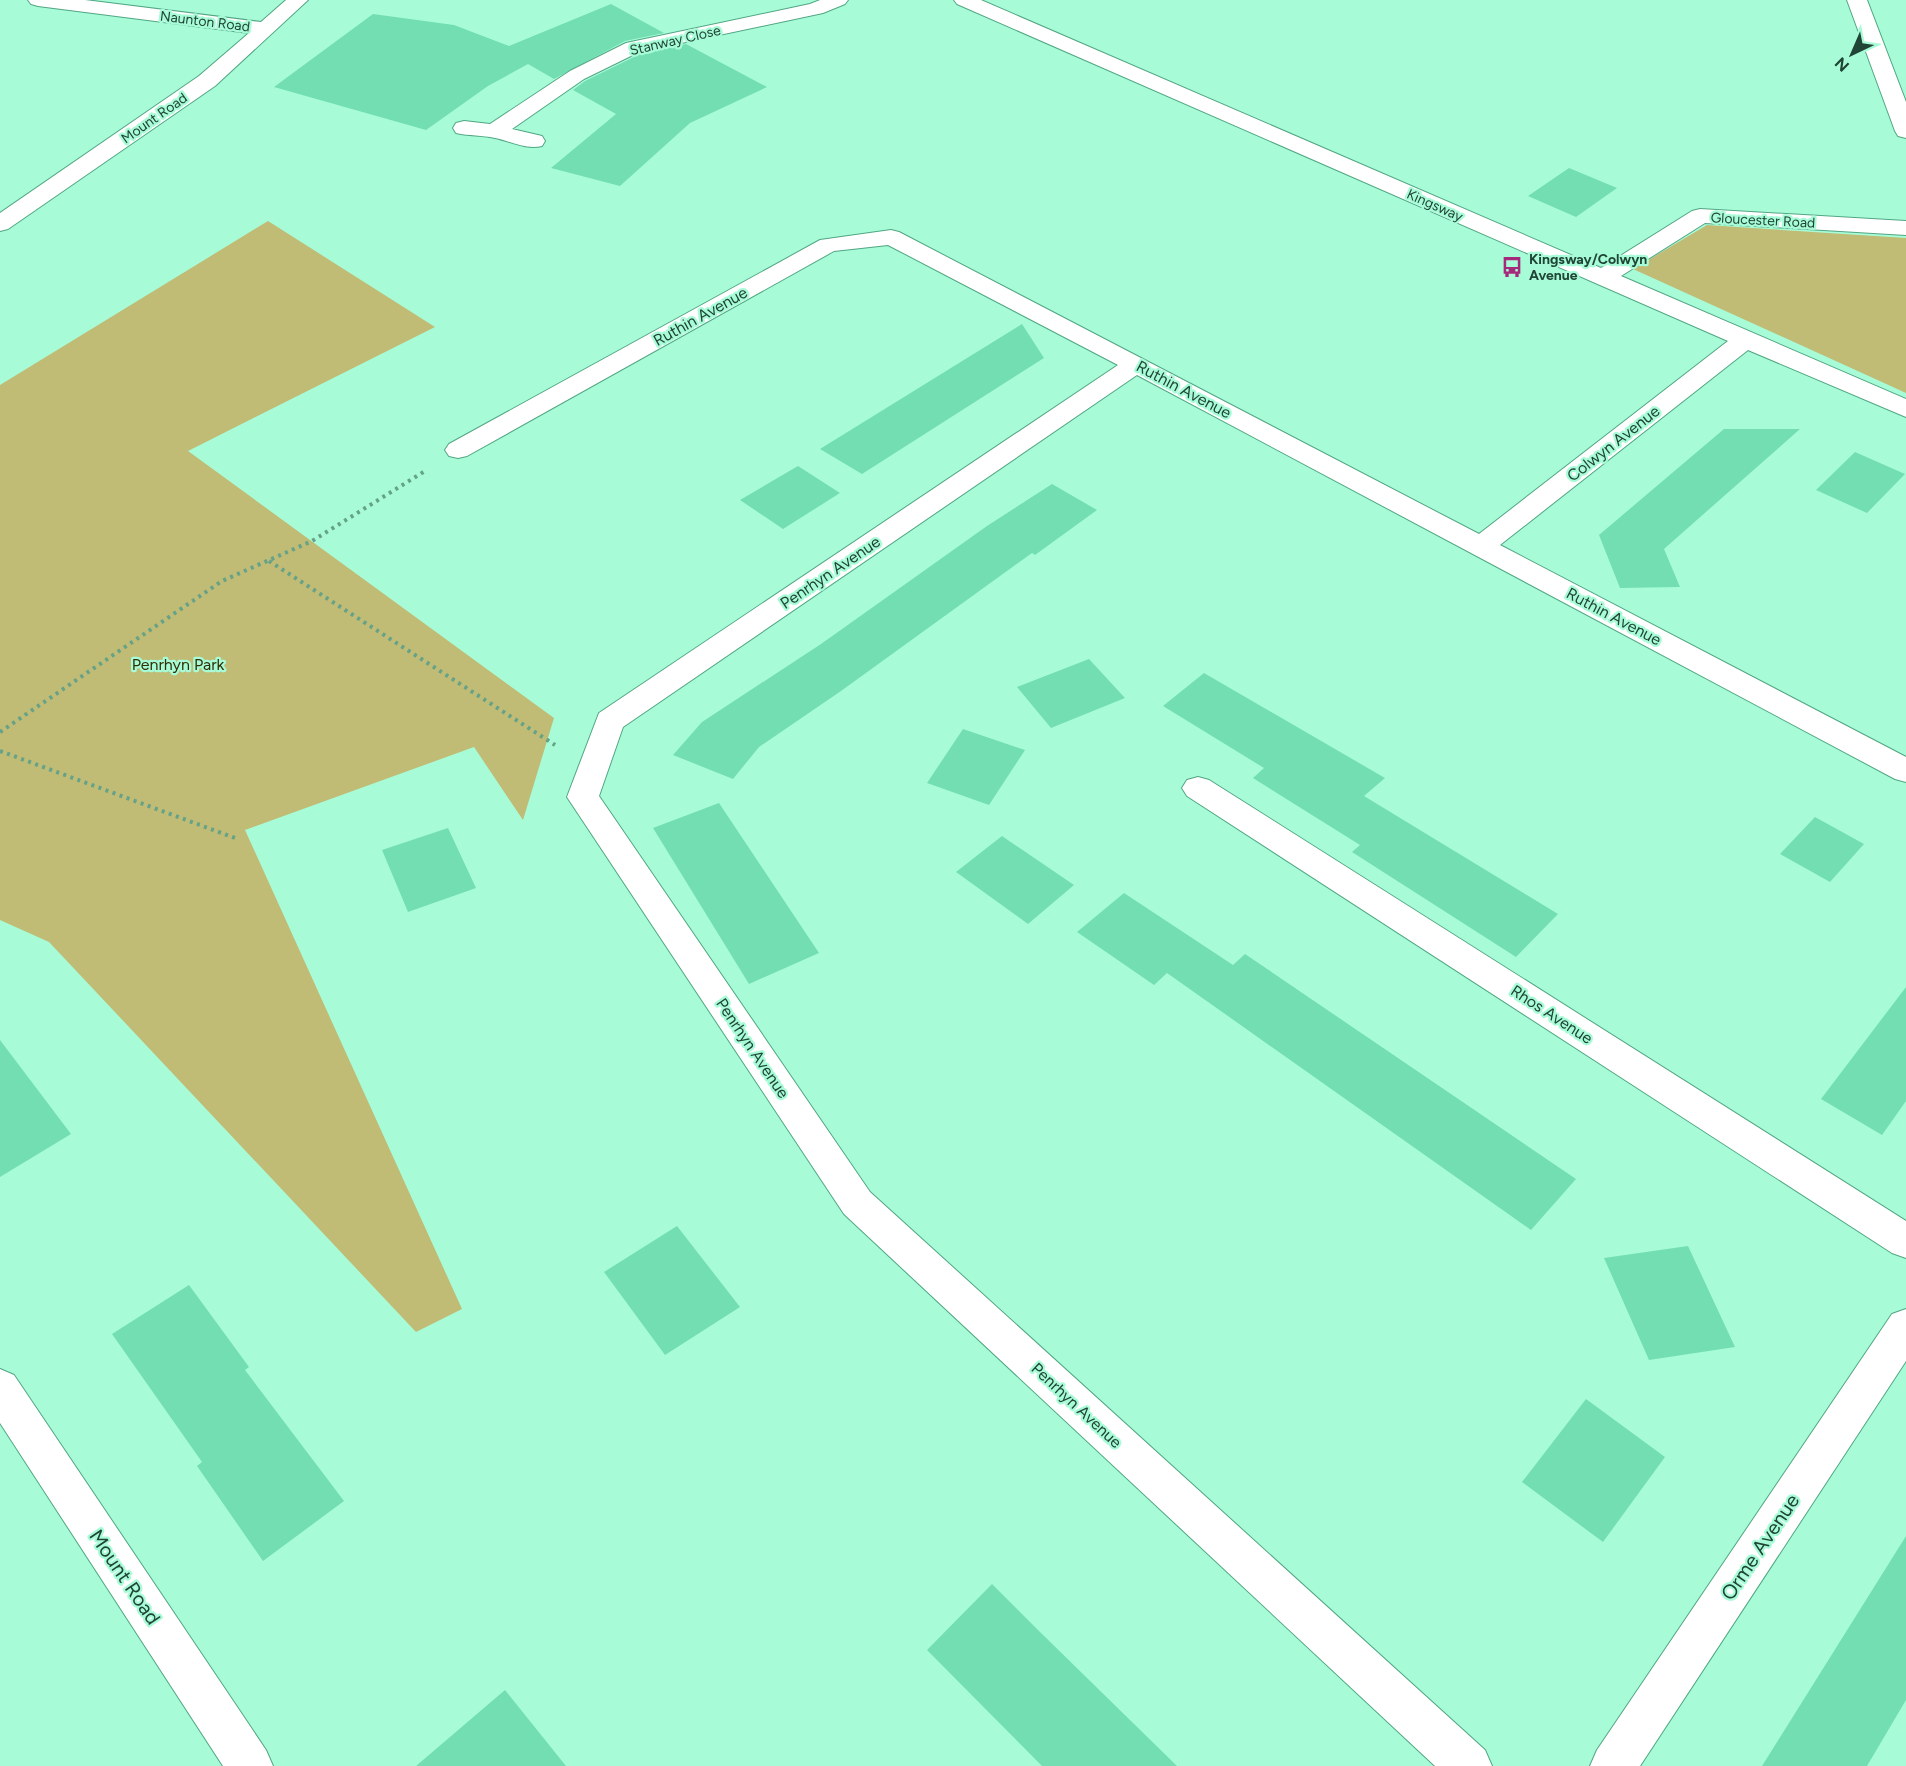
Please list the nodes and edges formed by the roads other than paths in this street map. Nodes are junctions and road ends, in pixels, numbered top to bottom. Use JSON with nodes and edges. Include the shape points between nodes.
{"nodes":[{"id":1,"x":38,"y":0,"type":"edge"},
{"id":2,"x":298,"y":0,"type":"edge"},
{"id":3,"x":838,"y":0,"type":"edge"},
{"id":4,"x":964,"y":0,"type":"edge"},
{"id":5,"x":1857,"y":0,"type":"edge"},
{"id":6,"x":264,"y":29,"type":"junction"},
{"id":7,"x":464,"y":128,"type":"dead end"},
{"id":8,"x":494,"y":131,"type":"junction"},
{"id":9,"x":1906,"y":131,"type":"edge"},
{"id":10,"x":534,"y":141,"type":"dead end"},
{"id":11,"x":0,"y":224,"type":"edge"},
{"id":12,"x":1906,"y":228,"type":"edge"},
{"id":13,"x":1602,"y":278,"type":"junction"},
{"id":14,"x":1745,"y":340,"type":"junction"},
{"id":15,"x":1136,"y":364,"type":"junction"},
{"id":16,"x":1906,"y":410,"type":"edge"},
{"id":17,"x":459,"y":450,"type":"road end"},
{"id":18,"x":1481,"y":546,"type":"junction"},
{"id":19,"x":1906,"y":771,"type":"edge"},
{"id":20,"x":1198,"y":788,"type":"dead end"},
{"id":21,"x":1906,"y":1241,"type":"edge"},
{"id":22,"x":1906,"y":1327,"type":"edge"},
{"id":23,"x":0,"y":1388,"type":"edge"},
{"id":24,"x":250,"y":1766,"type":"edge"},
{"id":25,"x":1469,"y":1766,"type":"edge"},
{"id":26,"x":1613,"y":1766,"type":"edge"}],
"edges":[{"from":1,"to":6,"type":"street","name":"Naunton Road"},
{"from":2,"to":6,"type":"street","name":"Mount Road"},
{"from":3,"to":8,"type":"street","name":"Stanway Close","via":[[816,9],[633,47],[577,75]]},
{"from":4,"to":13,"type":"street","name":"Kingsway"},
{"from":5,"to":9,"type":"street"},
{"from":6,"to":11,"type":"street","name":"Mount Road","via":[[207,81]]},
{"from":7,"to":8,"type":"street"},
{"from":8,"to":10,"type":"street"},
{"from":12,"to":13,"type":"street","name":"Gloucester Road","via":[[1700,216]]},
{"from":13,"to":14,"type":"street","name":"Kingsway"},
{"from":14,"to":16,"type":"street","name":"Kingsway"},
{"from":14,"to":18,"type":"street","name":"Colwyn Avenue"},
{"from":15,"to":17,"type":"street","name":"Ruthin Avenue","via":[[891,237],[828,245]]},
{"from":15,"to":18,"type":"street","name":"Ruthin Avenue"},
{"from":15,"to":25,"type":"street","name":"Penrhyn Avenue","via":[[610,722],[583,797],[857,1203]]},
{"from":18,"to":19,"type":"street","name":"Ruthin Avenue"},
{"from":20,"to":21,"type":"street","name":"Rhos Avenue"},
{"from":22,"to":26,"type":"street","name":"Orme Avenue"},
{"from":23,"to":24,"type":"street","name":"Mount Road"}]}
